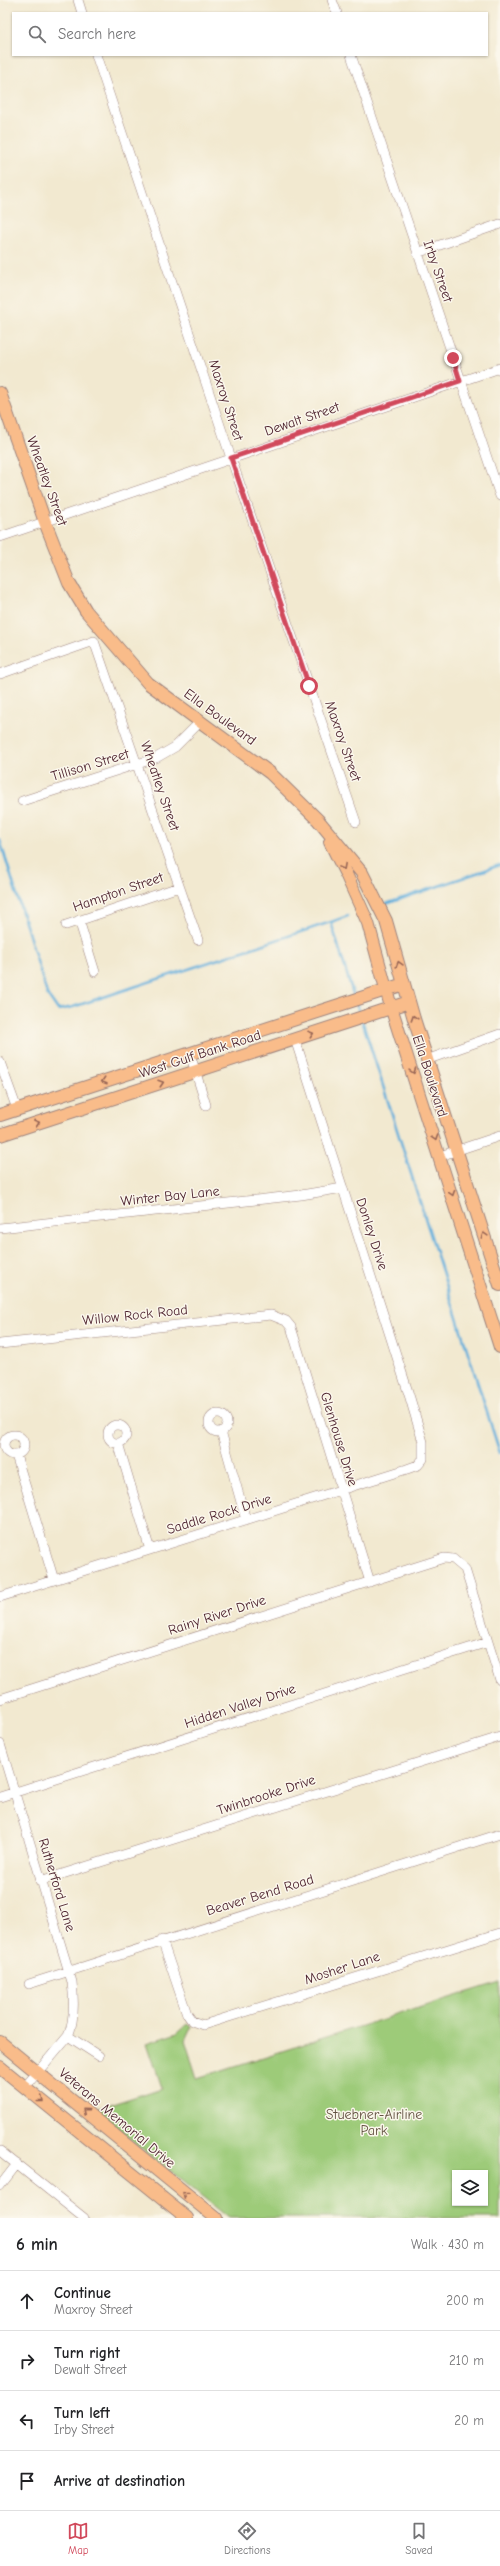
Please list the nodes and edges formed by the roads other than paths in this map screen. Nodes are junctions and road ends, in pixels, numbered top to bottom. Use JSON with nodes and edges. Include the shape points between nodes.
{"nodes":[{"id":1,"x":78,"y":0,"type":"edge"},
{"id":2,"x":332,"y":0,"type":"edge"},
{"id":3,"x":82,"y":12,"type":"edge"},
{"id":4,"x":337,"y":12,"type":"edge"},
{"id":5,"x":96,"y":56,"type":"edge"},
{"id":6,"x":351,"y":56,"type":"edge"},
{"id":7,"x":500,"y":224,"type":"edge"},
{"id":8,"x":417,"y":253,"type":"junction"},
{"id":9,"x":500,"y":368,"type":"edge"},
{"id":10,"x":460,"y":381,"type":"junction"},
{"id":11,"x":0,"y":393,"type":"edge"},
{"id":12,"x":2,"y":407,"type":"edge"},
{"id":13,"x":231,"y":458,"type":"junction"},
{"id":14,"x":500,"y":496,"type":"edge"},
{"id":15,"x":45,"y":522,"type":"junction"},
{"id":16,"x":0,"y":537,"type":"edge"},
{"id":17,"x":108,"y":636,"type":"joint"},
{"id":18,"x":0,"y":674,"type":"edge"},
{"id":19,"x":201,"y":721,"type":"junction"},
{"id":20,"x":136,"y":765,"type":"junction"},
{"id":21,"x":22,"y":801,"type":"dead end"},
{"id":22,"x":318,"y":820,"type":"junction"},
{"id":23,"x":356,"y":822,"type":"dead end"},
{"id":24,"x":179,"y":887,"type":"junction"},
{"id":25,"x":79,"y":920,"type":"junction"},
{"id":26,"x":66,"y":925,"type":"dead end"},
{"id":27,"x":198,"y":940,"type":"dead end"},
{"id":28,"x":95,"y":972,"type":"dead end"},
{"id":29,"x":404,"y":984,"type":"junction"},
{"id":30,"x":386,"y":989,"type":"junction"},
{"id":31,"x":409,"y":1002,"type":"junction"},
{"id":32,"x":392,"y":1008,"type":"junction"},
{"id":33,"x":500,"y":1034,"type":"edge"},
{"id":34,"x":295,"y":1039,"type":"junction"},
{"id":35,"x":190,"y":1054,"type":"junction"},
{"id":36,"x":429,"y":1059,"type":"junction"},
{"id":37,"x":0,"y":1062,"type":"edge"},
{"id":38,"x":195,"y":1071,"type":"junction"},
{"id":39,"x":206,"y":1105,"type":"dead end"},
{"id":40,"x":17,"y":1109,"type":"junction"},
{"id":41,"x":0,"y":1115,"type":"edge"},
{"id":42,"x":0,"y":1135,"type":"edge"},
{"id":43,"x":500,"y":1136,"type":"edge"},
{"id":44,"x":457,"y":1150,"type":"junction"},
{"id":45,"x":440,"y":1156,"type":"junction"},
{"id":46,"x":343,"y":1188,"type":"junction"},
{"id":47,"x":0,"y":1228,"type":"edge"},
{"id":48,"x":500,"y":1285,"type":"edge"},
{"id":49,"x":272,"y":1315,"type":"joint"},
{"id":50,"x":0,"y":1344,"type":"edge"},
{"id":51,"x":500,"y":1347,"type":"edge"},
{"id":52,"x":221,"y":1431,"type":"dead end"},
{"id":53,"x":422,"y":1439,"type":"joint"},
{"id":54,"x":118,"y":1443,"type":"dead end"},
{"id":55,"x":16,"y":1455,"type":"dead end"},
{"id":56,"x":341,"y":1490,"type":"junction"},
{"id":57,"x":246,"y":1520,"type":"junction"},
{"id":58,"x":150,"y":1550,"type":"junction"},
{"id":59,"x":54,"y":1580,"type":"junction"},
{"id":60,"x":370,"y":1582,"type":"junction"},
{"id":61,"x":0,"y":1597,"type":"edge"},
{"id":62,"x":488,"y":1642,"type":"junction"},
{"id":63,"x":500,"y":1680,"type":"edge"},
{"id":64,"x":0,"y":1699,"type":"edge"},
{"id":65,"x":500,"y":1737,"type":"edge"},
{"id":66,"x":0,"y":1744,"type":"edge"},
{"id":67,"x":15,"y":1792,"type":"junction"},
{"id":68,"x":0,"y":1797,"type":"edge"},
{"id":69,"x":500,"y":1834,"type":"edge"},
{"id":70,"x":40,"y":1880,"type":"junction"},
{"id":71,"x":500,"y":1933,"type":"edge"},
{"id":72,"x":162,"y":1940,"type":"junction"},
{"id":73,"x":68,"y":1970,"type":"junction"},
{"id":74,"x":29,"y":1984,"type":"dead end"},
{"id":75,"x":68,"y":2036,"type":"junction"},
{"id":76,"x":0,"y":2042,"type":"edge"},
{"id":77,"x":98,"y":2056,"type":"dead end"},
{"id":78,"x":0,"y":2067,"type":"edge"},
{"id":79,"x":37,"y":2071,"type":"junction"},
{"id":80,"x":25,"y":2087,"type":"junction"},
{"id":81,"x":0,"y":2150,"type":"edge"},
{"id":82,"x":17,"y":2164,"type":"junction"},
{"id":83,"x":172,"y":2183,"type":"junction"},
{"id":84,"x":0,"y":2186,"type":"edge"},
{"id":85,"x":160,"y":2196,"type":"junction"},
{"id":86,"x":84,"y":2218,"type":"edge"},
{"id":87,"x":187,"y":2218,"type":"edge"},
{"id":88,"x":216,"y":2218,"type":"edge"}],
"edges":[{"from":1,"to":3,"type":"street"},
{"from":2,"to":4,"type":"street"},
{"from":5,"to":13,"type":"street","name":"Maxroy Street"},
{"from":6,"to":8,"type":"street","name":"Irby Street"},
{"from":7,"to":8,"type":"street"},
{"from":8,"to":10,"type":"street","name":"Irby Street"},
{"from":9,"to":10,"type":"street","name":"Dewalt Street"},
{"from":10,"to":13,"type":"street","name":"Dewalt Street"},
{"from":10,"to":14,"type":"street","name":"Irby Street"},
{"from":11,"to":12,"type":"main road","name":"Wheatley Street"},
{"from":12,"to":15,"type":"main road","name":"Wheatley Street"},
{"from":13,"to":15,"type":"street","name":"Dewalt Street"},
{"from":13,"to":23,"type":"street","name":"Maxroy Street"},
{"from":15,"to":16,"type":"street","name":"Dewalt Street"},
{"from":15,"to":17,"type":"main road","name":"Wheatley Street","via":[[69,583],[86,611]]},
{"from":17,"to":19,"type":"main road","name":"Ella Boulevard","via":[[148,683]]},
{"from":18,"to":20,"type":"street","name":"Wheatley Street","via":[[94,642]]},
{"from":19,"to":20,"type":"street","name":"Tillison Street","via":[[175,747],[156,758]]},
{"from":19,"to":22,"type":"main road","name":"Ella Boulevard","via":[[270,773]]},
{"from":20,"to":21,"type":"street","name":"Tillison Street"},
{"from":20,"to":24,"type":"street","name":"Wheatley Street"},
{"from":29,"to":22,"type":"main road","name":"Ella Boulevard","one_way":true,"via":[[386,920],[362,873]]},
{"from":22,"to":30,"type":"main road","name":"Ella Boulevard","one_way":true,"via":[[368,923]]},
{"from":24,"to":25,"type":"street","name":"Hampton Street"},
{"from":24,"to":27,"type":"street","name":"Wheatley Street"},
{"from":25,"to":26,"type":"street","name":"Hampton Street"},
{"from":25,"to":28,"type":"street"},
{"from":29,"to":30,"type":"main road","name":"West Gulf Bank Road"},
{"from":29,"to":31,"type":"main road","name":"Ella Boulevard"},
{"from":30,"to":32,"type":"main road","name":"Ella Boulevard"},
{"from":30,"to":35,"type":"main road","name":"West Gulf Bank Road"},
{"from":31,"to":32,"type":"main road","name":"West Gulf Bank Road"},
{"from":36,"to":31,"type":"main road","name":"Ella Boulevard","one_way":true},
{"from":34,"to":32,"type":"main road","name":"West Gulf Bank Road","one_way":true},
{"from":32,"to":45,"type":"main road","name":"Ella Boulevard","one_way":true},
{"from":33,"to":36,"type":"street"},
{"from":34,"to":38,"type":"main road","name":"West Gulf Bank Road"},
{"from":34,"to":46,"type":"street","name":"Donley Drive"},
{"from":35,"to":38,"type":"street"},
{"from":35,"to":40,"type":"main road","name":"West Gulf Bank Road","one_way":true},
{"from":36,"to":44,"type":"main road","name":"Ella Boulevard"},
{"from":37,"to":40,"type":"street"},
{"from":38,"to":39,"type":"street"},
{"from":42,"to":38,"type":"main road","name":"West Gulf Bank Road","one_way":true},
{"from":40,"to":41,"type":"main road","name":"West Gulf Bank Road"},
{"from":43,"to":44,"type":"street"},
{"from":44,"to":45,"type":"street"},
{"from":48,"to":44,"type":"main road","name":"Ella Boulevard","one_way":true},
{"from":45,"to":51,"type":"main road","name":"Ella Boulevard","one_way":true},
{"from":46,"to":47,"type":"street","name":"Winter Bay Lane","via":[[301,1195]]},
{"from":46,"to":53,"type":"street","name":"Donley Drive"},
{"from":49,"to":50,"type":"street","name":"Willow Rock Road"},
{"from":49,"to":56,"type":"street","name":"Glenhouse Drive","via":[[286,1321],[291,1328]]},
{"from":52,"to":57,"type":"street"},
{"from":53,"to":56,"type":"street","name":"Saddle Rock Drive","via":[[423,1459],[418,1465]]},
{"from":54,"to":58,"type":"street"},
{"from":55,"to":59,"type":"street"},
{"from":56,"to":57,"type":"street","name":"Saddle Rock Drive"},
{"from":56,"to":60,"type":"street","name":"Glenhouse Drive"},
{"from":57,"to":58,"type":"street","name":"Saddle Rock Drive"},
{"from":58,"to":59,"type":"street","name":"Saddle Rock Drive"},
{"from":59,"to":61,"type":"street","name":"Saddle Rock Drive"},
{"from":60,"to":62,"type":"street","name":"Rainy River Drive","via":[[443,1559],[453,1559],[465,1569]]},
{"from":60,"to":64,"type":"street","name":"Rainy River Drive"},
{"from":62,"to":63,"type":"street"},
{"from":62,"to":67,"type":"street","name":"Hidden Valley Drive"},
{"from":65,"to":70,"type":"street","name":"Twinbrooke Drive"},
{"from":66,"to":67,"type":"street","name":"Rutherford Lane"},
{"from":67,"to":68,"type":"street","name":"Hidden Valley Drive"},
{"from":67,"to":70,"type":"street","name":"Rutherford Lane"},
{"from":69,"to":72,"type":"street","name":"Beaver Bend Road"},
{"from":70,"to":73,"type":"street","name":"Rutherford Lane"},
{"from":71,"to":72,"type":"street","name":"Mosher Lane","via":[[203,2025],[192,2021],[187,2014]]},
{"from":72,"to":73,"type":"street","name":"Beaver Bend Road"},
{"from":73,"to":74,"type":"street","name":"Beaver Bend Road"},
{"from":73,"to":75,"type":"street","name":"Rutherford Lane","via":[[74,1997],[72,2028]]},
{"from":75,"to":77,"type":"street"},
{"from":75,"to":79,"type":"street","name":"Rutherford Lane"},
{"from":76,"to":79,"type":"main road","name":"Veterans Memorial Drive"},
{"from":78,"to":80,"type":"main road"},
{"from":79,"to":80,"type":"street","name":"Rutherford Lane"},
{"from":83,"to":79,"type":"main road","name":"Veterans Memorial Drive","one_way":true},
{"from":80,"to":85,"type":"main road","one_way":true},
{"from":81,"to":82,"type":"street"},
{"from":82,"to":84,"type":"street"},
{"from":82,"to":86,"type":"street"},
{"from":83,"to":85,"type":"main road"},
{"from":88,"to":83,"type":"main road","name":"Veterans Memorial Drive","one_way":true},
{"from":85,"to":87,"type":"main road"}]}
